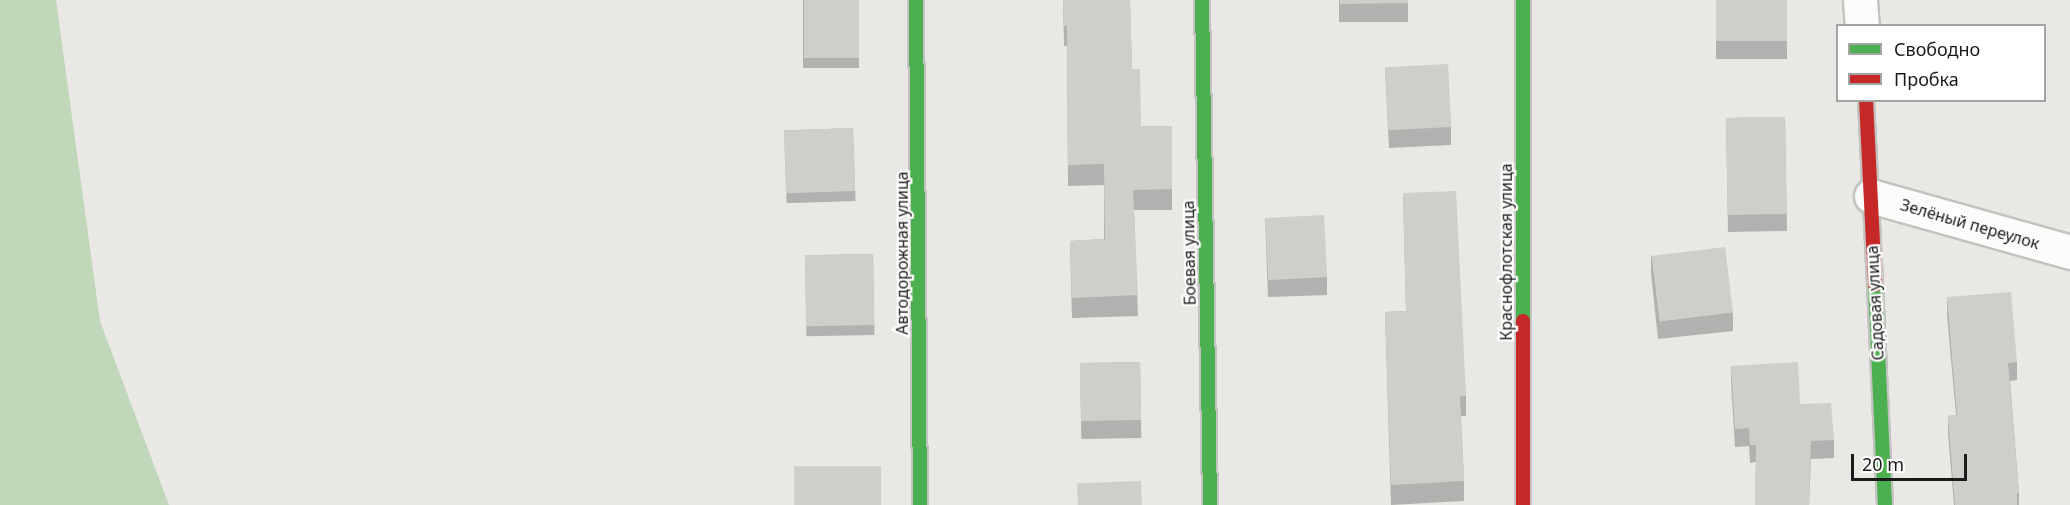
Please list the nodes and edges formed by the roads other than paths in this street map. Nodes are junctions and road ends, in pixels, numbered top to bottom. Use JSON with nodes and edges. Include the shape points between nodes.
{"nodes":[{"id":1,"x":916,"y":0,"type":"edge"},
{"id":2,"x":1202,"y":0,"type":"edge"},
{"id":3,"x":1523,"y":0,"type":"edge"},
{"id":4,"x":1860,"y":0,"type":"edge"},
{"id":5,"x":1862,"y":24,"type":"edge"},
{"id":6,"x":1866,"y":102,"type":"edge"},
{"id":7,"x":1871,"y":196,"type":"junction"},
{"id":8,"x":2070,"y":252,"type":"edge"},
{"id":9,"x":920,"y":505,"type":"edge"},
{"id":10,"x":1210,"y":505,"type":"edge"},
{"id":11,"x":1523,"y":505,"type":"edge"},
{"id":12,"x":1885,"y":505,"type":"edge"}],
"edges":[{"from":1,"to":9,"type":"street","name":"Автодорожная улица"},
{"from":2,"to":10,"type":"street","name":"Боевая улица"},
{"from":3,"to":11,"type":"street","name":"Краснофлотская улица"},
{"from":4,"to":5,"type":"street"},
{"from":6,"to":7,"type":"street","name":"Садовая улица"},
{"from":7,"to":8,"type":"street","name":"Зелёный переулок"},
{"from":7,"to":12,"type":"street","name":"Садовая улица"}]}
